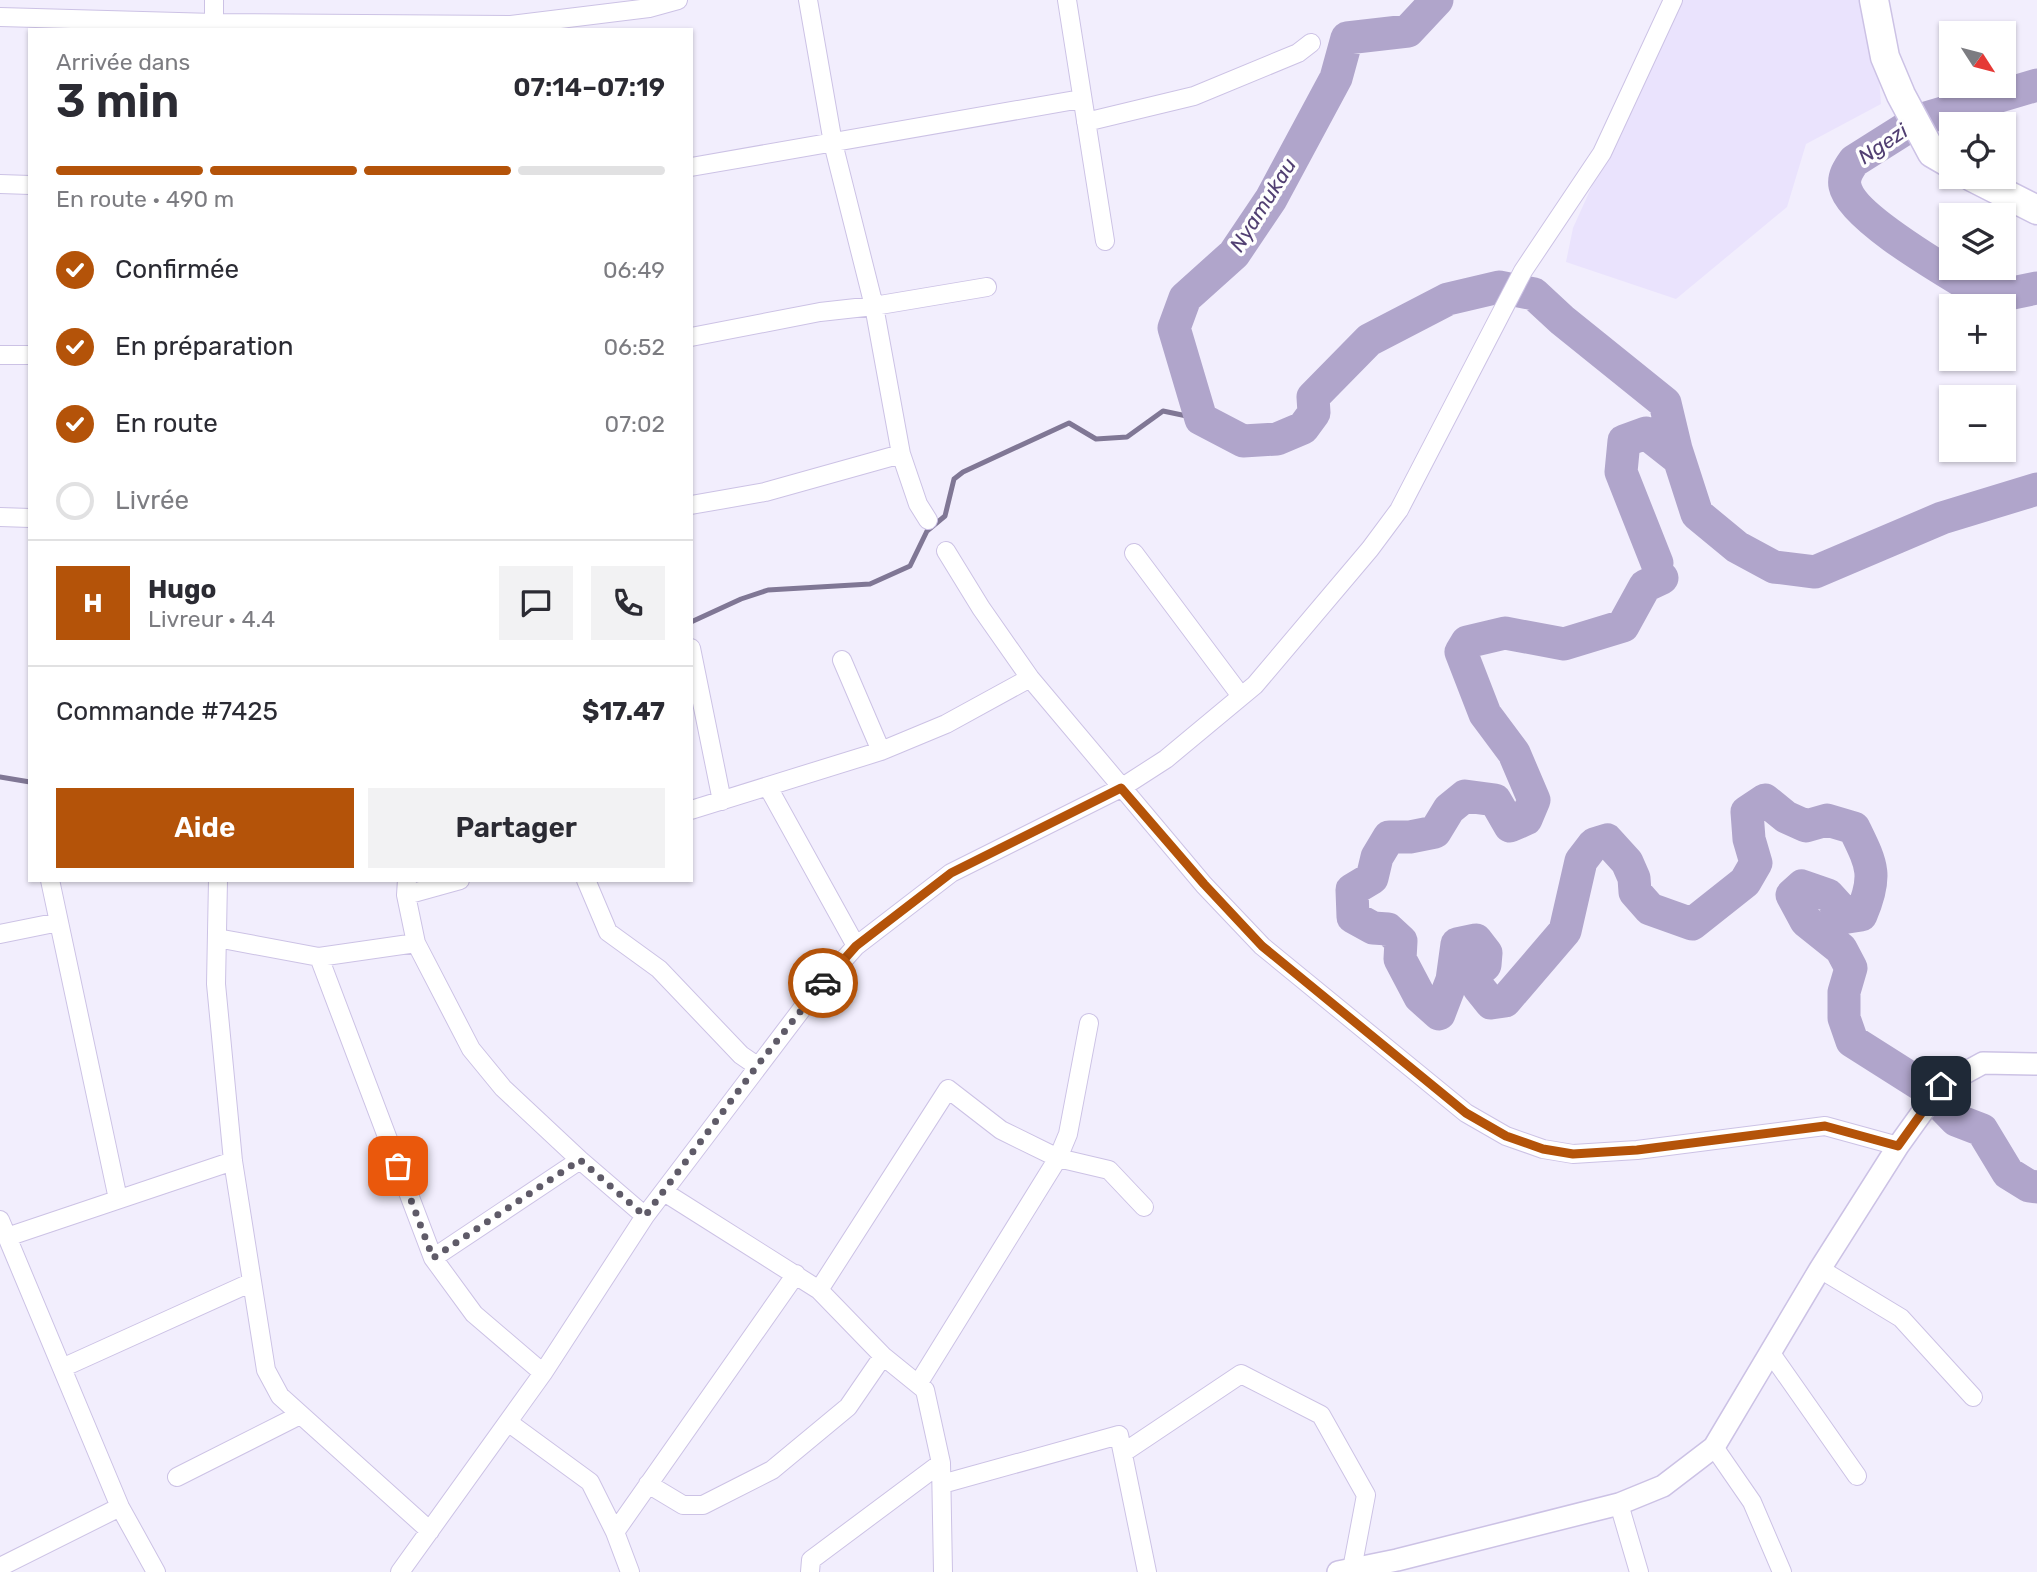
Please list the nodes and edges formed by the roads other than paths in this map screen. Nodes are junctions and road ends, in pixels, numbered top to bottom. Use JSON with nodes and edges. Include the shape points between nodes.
{"nodes":[{"id":1,"x":214,"y":0,"type":"edge"},
{"id":2,"x":678,"y":0,"type":"edge"},
{"id":3,"x":807,"y":0,"type":"edge"},
{"id":4,"x":1067,"y":0,"type":"edge"},
{"id":5,"x":1673,"y":0,"type":"edge"},
{"id":6,"x":1874,"y":0,"type":"edge"},
{"id":7,"x":0,"y":17,"type":"edge"},
{"id":8,"x":214,"y":26,"type":"edge"},
{"id":9,"x":1311,"y":43,"type":"dead end"},
{"id":10,"x":1081,"y":99,"type":"junction"},
{"id":11,"x":1086,"y":121,"type":"junction"},
{"id":12,"x":833,"y":143,"type":"junction"},
{"id":13,"x":1939,"y":153,"type":"edge"},
{"id":14,"x":693,"y":167,"type":"edge"},
{"id":15,"x":0,"y":184,"type":"edge"},
{"id":16,"x":28,"y":185,"type":"edge"},
{"id":17,"x":1995,"y":189,"type":"edge"},
{"id":18,"x":2037,"y":211,"type":"edge"},
{"id":19,"x":1105,"y":241,"type":"dead end"},
{"id":20,"x":987,"y":287,"type":"dead end"},
{"id":21,"x":874,"y":306,"type":"junction"},
{"id":22,"x":693,"y":337,"type":"edge"},
{"id":23,"x":0,"y":355,"type":"edge"},
{"id":24,"x":28,"y":355,"type":"edge"},
{"id":25,"x":901,"y":454,"type":"junction"},
{"id":26,"x":693,"y":505,"type":"edge"},
{"id":27,"x":0,"y":517,"type":"edge"},
{"id":28,"x":28,"y":518,"type":"edge"},
{"id":29,"x":928,"y":520,"type":"dead end"},
{"id":30,"x":946,"y":551,"type":"dead end"},
{"id":31,"x":1134,"y":553,"type":"dead end"},
{"id":32,"x":693,"y":658,"type":"edge"},
{"id":33,"x":842,"y":660,"type":"dead end"},
{"id":34,"x":1030,"y":678,"type":"junction"},
{"id":35,"x":1241,"y":696,"type":"junction"},
{"id":36,"x":881,"y":751,"type":"junction"},
{"id":37,"x":768,"y":787,"type":"junction"},
{"id":38,"x":1121,"y":788,"type":"junction"},
{"id":39,"x":722,"y":801,"type":"junction"},
{"id":40,"x":693,"y":809,"type":"edge"},
{"id":41,"x":50,"y":882,"type":"edge"},
{"id":42,"x":218,"y":882,"type":"edge"},
{"id":43,"x":445,"y":882,"type":"edge"},
{"id":44,"x":587,"y":882,"type":"edge"},
{"id":45,"x":407,"y":887,"type":"edge"},
{"id":46,"x":59,"y":922,"type":"junction"},
{"id":47,"x":0,"y":934,"type":"edge"},
{"id":48,"x":217,"y":938,"type":"junction"},
{"id":49,"x":416,"y":943,"type":"junction"},
{"id":50,"x":856,"y":946,"type":"junction"},
{"id":51,"x":319,"y":957,"type":"junction"},
{"id":52,"x":1089,"y":1023,"type":"dead end"},
{"id":53,"x":2037,"y":1064,"type":"edge"},
{"id":54,"x":757,"y":1066,"type":"junction"},
{"id":55,"x":1898,"y":1146,"type":"junction"},
{"id":56,"x":1058,"y":1157,"type":"junction"},
{"id":57,"x":580,"y":1160,"type":"junction"},
{"id":58,"x":233,"y":1161,"type":"junction"},
{"id":59,"x":664,"y":1192,"type":"junction"},
{"id":60,"x":118,"y":1199,"type":"junction"},
{"id":61,"x":1144,"y":1207,"type":"dead end"},
{"id":62,"x":645,"y":1216,"type":"junction"},
{"id":63,"x":0,"y":1220,"type":"edge"},
{"id":64,"x":7,"y":1237,"type":"junction"},
{"id":65,"x":433,"y":1258,"type":"junction"},
{"id":66,"x":1820,"y":1269,"type":"junction"},
{"id":67,"x":796,"y":1274,"type":"junction"},
{"id":68,"x":252,"y":1282,"type":"junction"},
{"id":69,"x":819,"y":1290,"type":"junction"},
{"id":70,"x":1770,"y":1352,"type":"junction"},
{"id":71,"x":883,"y":1356,"type":"junction"},
{"id":72,"x":62,"y":1368,"type":"junction"},
{"id":73,"x":543,"y":1373,"type":"junction"},
{"id":74,"x":918,"y":1384,"type":"junction"},
{"id":75,"x":1973,"y":1397,"type":"dead end"},
{"id":76,"x":300,"y":1416,"type":"junction"},
{"id":77,"x":508,"y":1422,"type":"junction"},
{"id":78,"x":1714,"y":1447,"type":"junction"},
{"id":79,"x":1123,"y":1453,"type":"junction"},
{"id":80,"x":941,"y":1463,"type":"junction"},
{"id":81,"x":1857,"y":1476,"type":"dead end"},
{"id":82,"x":177,"y":1477,"type":"dead end"},
{"id":83,"x":648,"y":1484,"type":"junction"},
{"id":84,"x":942,"y":1484,"type":"junction"},
{"id":85,"x":1619,"y":1504,"type":"junction"},
{"id":86,"x":120,"y":1507,"type":"junction"},
{"id":87,"x":430,"y":1531,"type":"junction"},
{"id":88,"x":615,"y":1532,"type":"junction"},
{"id":89,"x":1398,"y":1566,"type":"edge"},
{"id":90,"x":0,"y":1567,"type":"edge"},
{"id":91,"x":1345,"y":1571,"type":"edge"},
{"id":92,"x":156,"y":1572,"type":"edge"},
{"id":93,"x":400,"y":1572,"type":"edge"},
{"id":94,"x":630,"y":1572,"type":"edge"},
{"id":95,"x":810,"y":1572,"type":"edge"},
{"id":96,"x":943,"y":1572,"type":"edge"},
{"id":97,"x":1147,"y":1572,"type":"edge"},
{"id":98,"x":1639,"y":1572,"type":"edge"},
{"id":99,"x":1782,"y":1572,"type":"edge"}],
"edges":[{"from":1,"to":8,"type":"street"},
{"from":2,"to":8,"type":"street","via":[[649,8],[511,25]]},
{"from":3,"to":12,"type":"street"},
{"from":4,"to":10,"type":"street"},
{"from":5,"to":35,"type":"street","via":[[1602,153],[1523,271],[1399,510],[1255,685]]},
{"from":6,"to":13,"type":"main road","via":[[1885,57],[1901,94]]},
{"from":7,"to":8,"type":"street"},
{"from":9,"to":11,"type":"street","via":[[1298,53],[1194,96]]},
{"from":10,"to":11,"type":"street"},
{"from":10,"to":12,"type":"street"},
{"from":11,"to":19,"type":"street"},
{"from":12,"to":14,"type":"street"},
{"from":12,"to":21,"type":"street"},
{"from":15,"to":16,"type":"street"},
{"from":17,"to":18,"type":"main road"},
{"from":20,"to":21,"type":"street"},
{"from":21,"to":22,"type":"street"},
{"from":21,"to":25,"type":"street"},
{"from":23,"to":24,"type":"street"},
{"from":25,"to":26,"type":"street","via":[[765,492]]},
{"from":25,"to":29,"type":"street"},
{"from":27,"to":28,"type":"street"},
{"from":30,"to":34,"type":"street"},
{"from":31,"to":35,"type":"street"},
{"from":32,"to":39,"type":"street"},
{"from":33,"to":36,"type":"street"},
{"from":34,"to":36,"type":"street","via":[[946,724]]},
{"from":34,"to":38,"type":"street"},
{"from":35,"to":38,"type":"street","via":[[1166,760]]},
{"from":36,"to":37,"type":"street"},
{"from":37,"to":39,"type":"street"},
{"from":37,"to":50,"type":"street"},
{"from":38,"to":50,"type":"street","via":[[951,873]]},
{"from":38,"to":55,"type":"street","via":[[1262,946],[1466,1113],[1506,1136],[1573,1154],[1825,1126]]},
{"from":39,"to":40,"type":"street"},
{"from":41,"to":46,"type":"street"},
{"from":42,"to":48,"type":"street"},
{"from":43,"to":45,"type":"street"},
{"from":44,"to":54,"type":"street","via":[[608,932],[659,970]]},
{"from":45,"to":49,"type":"street"},
{"from":46,"to":47,"type":"street"},
{"from":46,"to":60,"type":"street"},
{"from":48,"to":51,"type":"street"},
{"from":48,"to":58,"type":"street","via":[[216,984]]},
{"from":49,"to":51,"type":"street"},
{"from":49,"to":57,"type":"street","via":[[471,1049],[503,1088]]},
{"from":50,"to":54,"type":"street"},
{"from":51,"to":65,"type":"street"},
{"from":52,"to":56,"type":"street","via":[[1068,1134]]},
{"from":53,"to":55,"type":"street","via":[[1983,1063],[1941,1086]]},
{"from":54,"to":59,"type":"street"},
{"from":55,"to":66,"type":"street"},
{"from":56,"to":61,"type":"street","via":[[1109,1170]]},
{"from":56,"to":69,"type":"street","via":[[1001,1130],[948,1089]]},
{"from":56,"to":74,"type":"street"},
{"from":57,"to":62,"type":"street"},
{"from":57,"to":65,"type":"street"},
{"from":58,"to":60,"type":"street"},
{"from":58,"to":68,"type":"street"},
{"from":59,"to":62,"type":"street"},
{"from":59,"to":67,"type":"street"},
{"from":60,"to":64,"type":"street"},
{"from":62,"to":73,"type":"street"},
{"from":63,"to":64,"type":"street"},
{"from":64,"to":72,"type":"street"},
{"from":65,"to":73,"type":"street","via":[[474,1314]]},
{"from":66,"to":70,"type":"street"},
{"from":66,"to":75,"type":"street","via":[[1901,1318]]},
{"from":67,"to":69,"type":"street"},
{"from":67,"to":83,"type":"street"},
{"from":68,"to":72,"type":"street"},
{"from":68,"to":76,"type":"street","via":[[266,1370],[280,1396]]},
{"from":69,"to":71,"type":"street"},
{"from":70,"to":78,"type":"street"},
{"from":70,"to":81,"type":"street"},
{"from":71,"to":74,"type":"street"},
{"from":71,"to":83,"type":"street","via":[[848,1407],[772,1470],[703,1505],[683,1506]]},
{"from":72,"to":86,"type":"street"},
{"from":73,"to":77,"type":"street"},
{"from":74,"to":80,"type":"street","via":[[925,1390]]},
{"from":76,"to":82,"type":"street"},
{"from":76,"to":87,"type":"street"},
{"from":77,"to":87,"type":"street"},
{"from":77,"to":88,"type":"street","via":[[590,1482]]},
{"from":78,"to":85,"type":"street","via":[[1663,1486]]},
{"from":78,"to":99,"type":"street","via":[[1752,1502]]},
{"from":79,"to":84,"type":"street","via":[[1119,1434]]},
{"from":79,"to":91,"type":"street","via":[[1241,1374],[1321,1415],[1366,1495]]},
{"from":79,"to":97,"type":"street"},
{"from":80,"to":84,"type":"street"},
{"from":80,"to":95,"type":"street","via":[[811,1560]]},
{"from":83,"to":88,"type":"street"},
{"from":84,"to":96,"type":"street"},
{"from":85,"to":89,"type":"street"},
{"from":85,"to":98,"type":"street"},
{"from":86,"to":90,"type":"street"},
{"from":86,"to":92,"type":"street"},
{"from":87,"to":93,"type":"street"},
{"from":88,"to":94,"type":"street"},
{"from":89,"to":91,"type":"street"}]}
